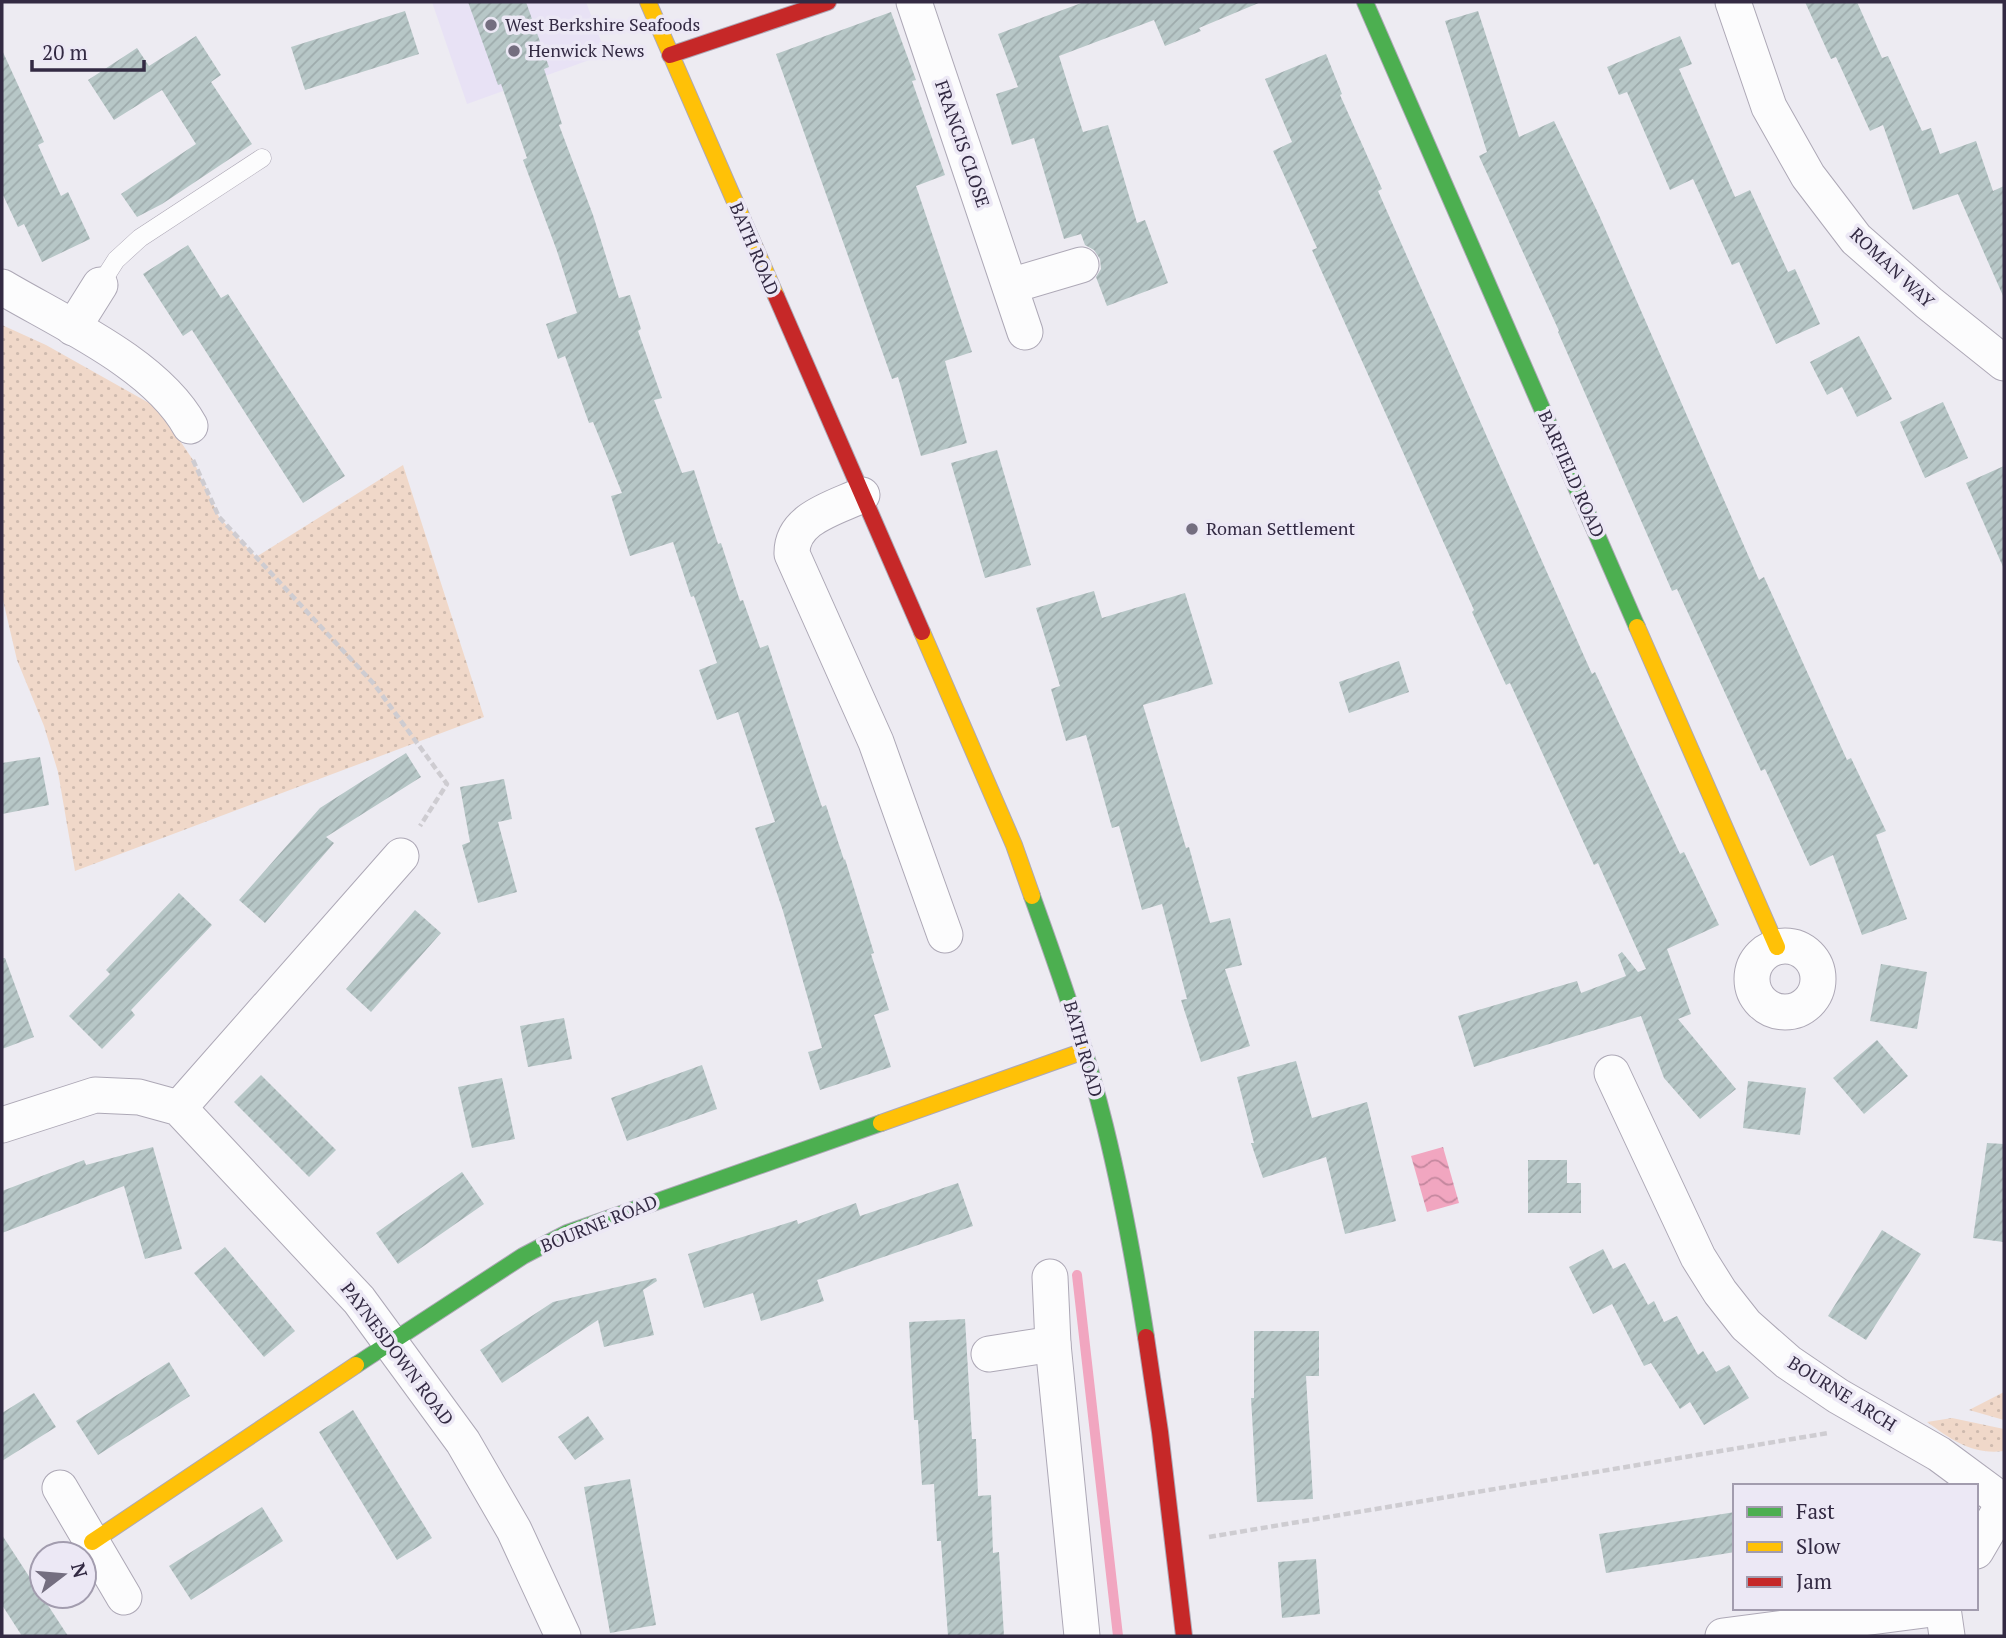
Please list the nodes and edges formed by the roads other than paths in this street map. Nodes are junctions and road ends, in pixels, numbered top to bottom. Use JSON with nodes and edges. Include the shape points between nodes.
{"nodes":[{"id":1,"x":648,"y":2,"type":"edge"},
{"id":2,"x":828,"y":2,"type":"edge"},
{"id":3,"x":914,"y":2,"type":"edge"},
{"id":4,"x":1365,"y":2,"type":"edge"},
{"id":5,"x":1732,"y":2,"type":"edge"},
{"id":6,"x":670,"y":55,"type":"junction"},
{"id":7,"x":262,"y":158,"type":"dead end"},
{"id":8,"x":1081,"y":265,"type":"dead end"},
{"id":9,"x":100,"y":285,"type":"joint"},
{"id":10,"x":1010,"y":286,"type":"junction"},
{"id":11,"x":2,"y":287,"type":"edge"},
{"id":12,"x":74,"y":328,"type":"junction"},
{"id":13,"x":1025,"y":332,"type":"dead end"},
{"id":14,"x":2004,"y":363,"type":"edge"},
{"id":15,"x":190,"y":426,"type":"road end"},
{"id":16,"x":862,"y":495,"type":"junction"},
{"id":17,"x":401,"y":856,"type":"road end"},
{"id":18,"x":945,"y":935,"type":"dead end"},
{"id":19,"x":1777,"y":947,"type":"dead end"},
{"id":20,"x":1084,"y":1051,"type":"junction"},
{"id":21,"x":1612,"y":1073,"type":"dead end"},
{"id":22,"x":179,"y":1108,"type":"junction"},
{"id":23,"x":2,"y":1125,"type":"edge"},
{"id":24,"x":1050,"y":1277,"type":"dead end"},
{"id":25,"x":390,"y":1342,"type":"junction"},
{"id":26,"x":1053,"y":1344,"type":"junction"},
{"id":27,"x":989,"y":1353,"type":"dead end"},
{"id":28,"x":60,"y":1488,"type":"dead end"},
{"id":29,"x":2004,"y":1502,"type":"edge"},
{"id":30,"x":91,"y":1540,"type":"edge"},
{"id":31,"x":95,"y":1540,"type":"edge"},
{"id":32,"x":1978,"y":1548,"type":"edge"},
{"id":33,"x":98,"y":1552,"type":"edge"},
{"id":34,"x":124,"y":1597,"type":"dead end"},
{"id":35,"x":1926,"y":1610,"type":"edge"},
{"id":36,"x":1942,"y":1610,"type":"edge"},
{"id":37,"x":563,"y":1636,"type":"edge"},
{"id":38,"x":1082,"y":1636,"type":"edge"},
{"id":39,"x":1184,"y":1636,"type":"edge"},
{"id":40,"x":1723,"y":1636,"type":"edge"},
{"id":41,"x":1947,"y":1636,"type":"edge"}],
"edges":[{"from":1,"to":6,"type":"street","name":"BATH ROAD"},
{"from":2,"to":6,"type":"street"},
{"from":3,"to":10,"type":"street","name":"FRANCIS CLOSE"},
{"from":4,"to":19,"type":"street","name":"BARFIELD ROAD"},
{"from":5,"to":14,"type":"street","name":"ROMAN WAY","via":[[1769,107],[1808,176],[1856,239]]},
{"from":6,"to":16,"type":"street","name":"BATH ROAD"},
{"from":7,"to":9,"type":"lane","via":[[140,238],[116,260]]},
{"from":8,"to":10,"type":"street"},
{"from":9,"to":12,"type":"street"},
{"from":10,"to":13,"type":"street","name":"FRANCIS CLOSE"},
{"from":11,"to":12,"type":"street"},
{"from":12,"to":15,"type":"street","via":[[156,385],[183,412]]},
{"from":16,"to":18,"type":"street","via":[[806,522],[793,538],[792,554],[876,742]]},
{"from":16,"to":20,"type":"street","name":"BATH ROAD","via":[[1014,845]]},
{"from":17,"to":22,"type":"street"},
{"from":20,"to":25,"type":"street","name":"BOURNE ROAD","via":[[567,1233]]},
{"from":20,"to":39,"type":"street","name":"BATH ROAD","via":[[1135,1267]]},
{"from":21,"to":29,"type":"street","name":"BOURNE ARCH","via":[[1698,1257],[1746,1325],[1788,1362],[1939,1454]]},
{"from":22,"to":23,"type":"street","via":[[139,1097],[95,1095]]},
{"from":22,"to":25,"type":"street","name":"PAYNESDOWN ROAD","via":[[359,1300]]},
{"from":24,"to":26,"type":"street"},
{"from":25,"to":31,"type":"street","name":"BOURNE ROAD"},
{"from":25,"to":37,"type":"street","name":"PAYNESDOWN ROAD","via":[[463,1441],[513,1530]]},
{"from":26,"to":27,"type":"street"},
{"from":26,"to":38,"type":"street"},
{"from":28,"to":30,"type":"street"},
{"from":29,"to":32,"type":"street"},
{"from":33,"to":34,"type":"street"},
{"from":35,"to":40,"type":"street"},
{"from":36,"to":41,"type":"street"}]}
